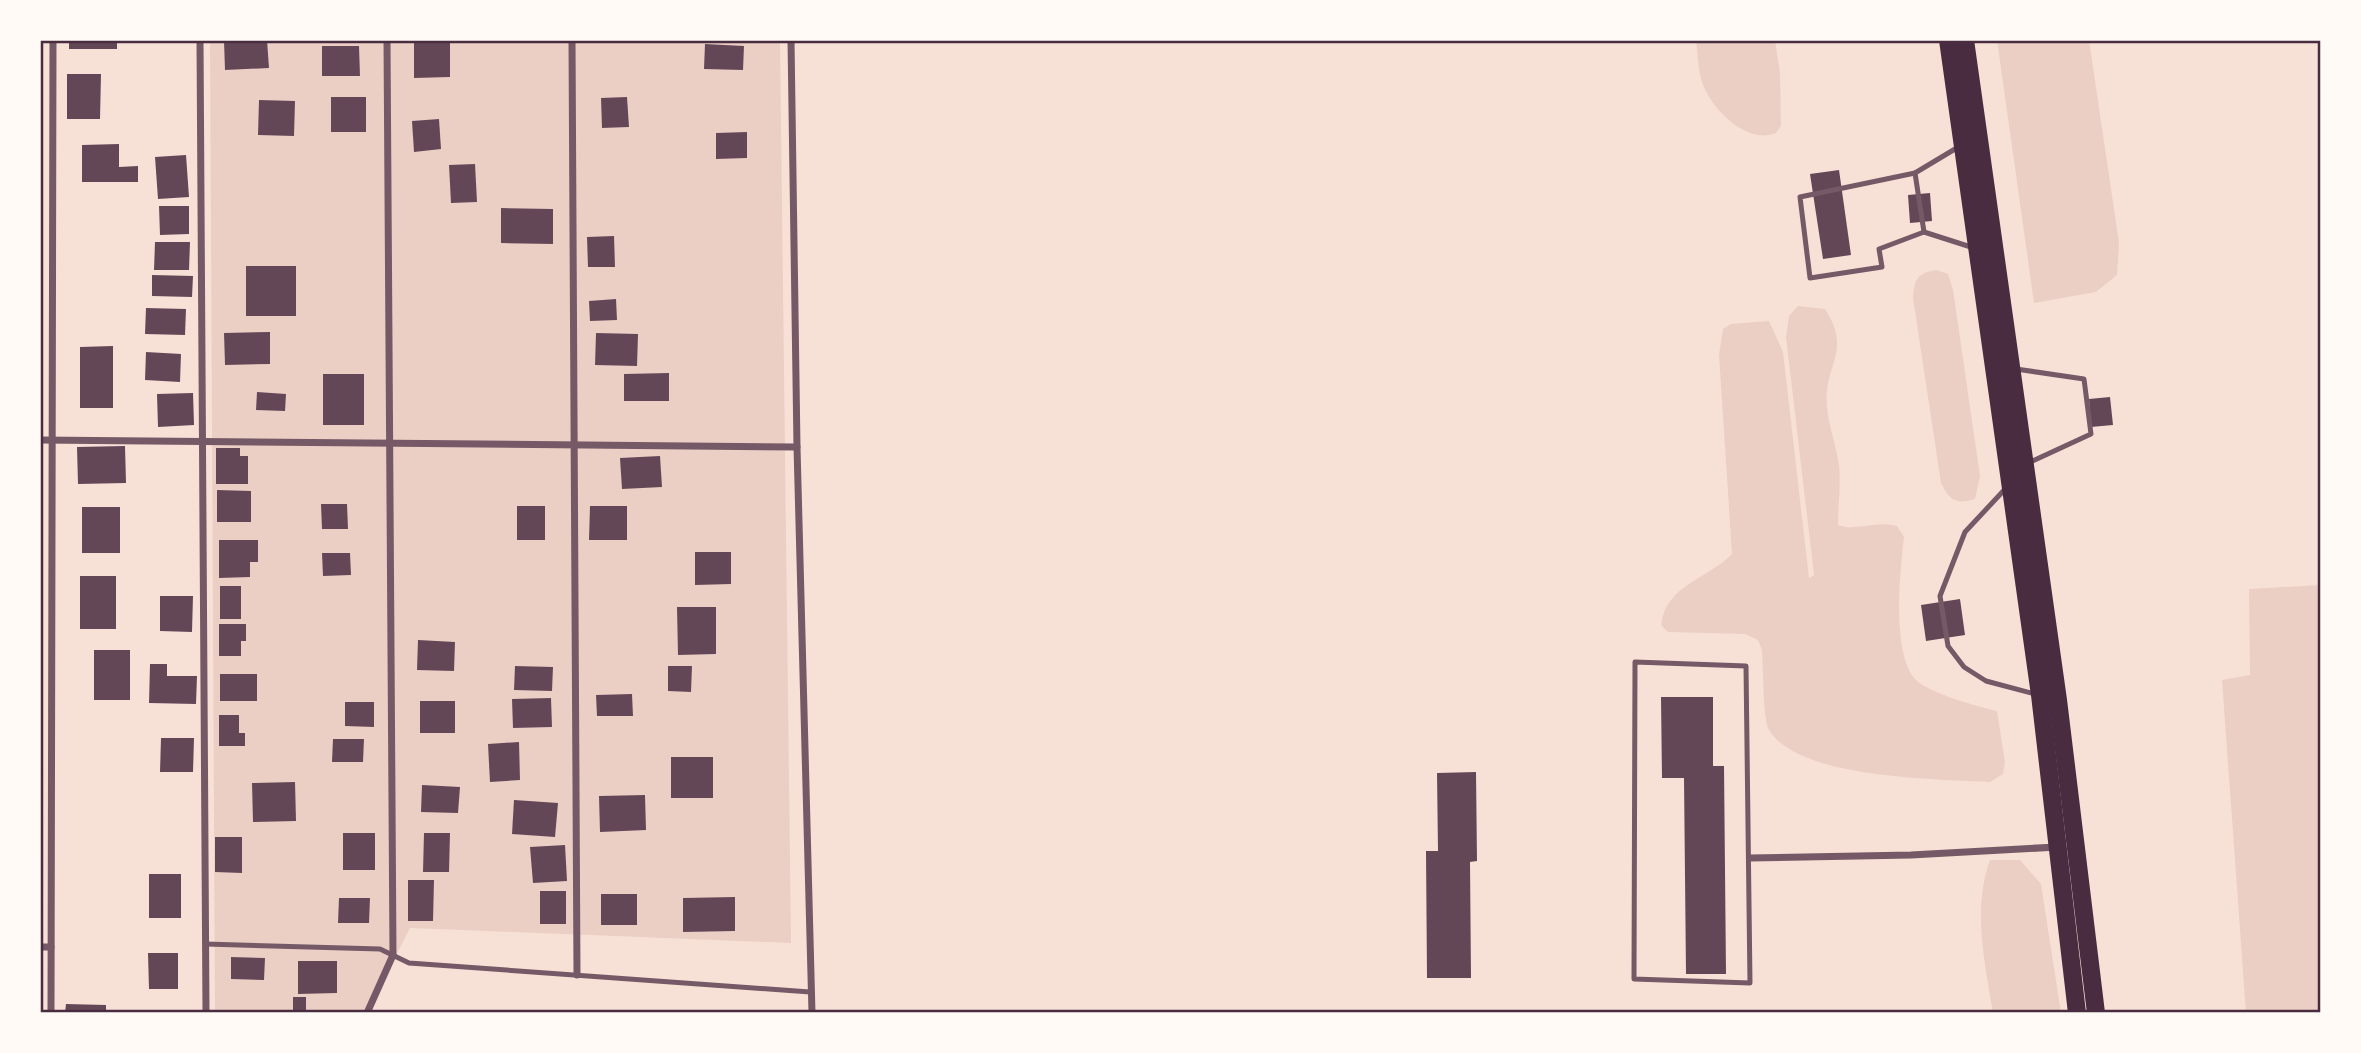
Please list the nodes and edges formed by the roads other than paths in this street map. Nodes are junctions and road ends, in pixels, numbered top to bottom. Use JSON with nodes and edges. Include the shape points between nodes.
{"nodes":[{"id":1,"x":53,"y":40,"type":"edge"},
{"id":2,"x":200,"y":40,"type":"edge"},
{"id":3,"x":387,"y":40,"type":"edge"},
{"id":4,"x":572,"y":40,"type":"edge"},
{"id":5,"x":791,"y":40,"type":"edge"},
{"id":6,"x":1948,"y":40,"type":"edge"},
{"id":7,"x":1965,"y":40,"type":"edge"},
{"id":8,"x":1963,"y":144,"type":"junction"},
{"id":9,"x":1915,"y":173,"type":"junction"},
{"id":10,"x":1924,"y":232,"type":"junction"},
{"id":11,"x":1976,"y":248,"type":"junction"},
{"id":12,"x":2010,"y":368,"type":"junction"},
{"id":13,"x":40,"y":440,"type":"edge"},
{"id":14,"x":52,"y":440,"type":"junction"},
{"id":15,"x":203,"y":441,"type":"junction"},
{"id":16,"x":390,"y":443,"type":"junction"},
{"id":17,"x":575,"y":444,"type":"junction"},
{"id":18,"x":797,"y":447,"type":"junction"},
{"id":19,"x":2025,"y":464,"type":"junction"},
{"id":20,"x":2012,"y":482,"type":"junction"},
{"id":21,"x":2040,"y":695,"type":"junction"},
{"id":22,"x":2057,"y":847,"type":"junction"},
{"id":23,"x":1750,"y":858,"type":"junction"},
{"id":24,"x":205,"y":944,"type":"junction"},
{"id":25,"x":40,"y":947,"type":"edge"},
{"id":26,"x":51,"y":947,"type":"junction"},
{"id":27,"x":393,"y":955,"type":"junction"},
{"id":28,"x":577,"y":975,"type":"junction"},
{"id":29,"x":810,"y":992,"type":"junction"},
{"id":30,"x":51,"y":1013,"type":"edge"},
{"id":31,"x":205,"y":1013,"type":"edge"},
{"id":32,"x":367,"y":1013,"type":"edge"},
{"id":33,"x":812,"y":1013,"type":"edge"},
{"id":34,"x":2077,"y":1013,"type":"edge"},
{"id":35,"x":2096,"y":1013,"type":"edge"}],
"edges":[{"from":1,"to":14,"type":"street"},
{"from":2,"to":15,"type":"street"},
{"from":3,"to":16,"type":"street"},
{"from":4,"to":17,"type":"street"},
{"from":5,"to":18,"type":"street"},
{"from":6,"to":8,"type":"main road"},
{"from":7,"to":12,"type":"main road"},
{"from":8,"to":9,"type":"lane"},
{"from":8,"to":11,"type":"main road"},
{"from":9,"to":10,"type":"lane"},
{"from":9,"to":10,"type":"lane","via":[[1800,197],[1810,278],[1882,267],[1880,249]]},
{"from":10,"to":11,"type":"lane"},
{"from":11,"to":20,"type":"main road"},
{"from":12,"to":19,"type":"main road"},
{"from":12,"to":19,"type":"lane","via":[[2084,379],[2091,434]]},
{"from":13,"to":14,"type":"street"},
{"from":14,"to":15,"type":"street"},
{"from":14,"to":26,"type":"street"},
{"from":15,"to":16,"type":"street"},
{"from":15,"to":24,"type":"street"},
{"from":16,"to":17,"type":"street"},
{"from":16,"to":27,"type":"street"},
{"from":17,"to":18,"type":"street"},
{"from":17,"to":28,"type":"street"},
{"from":18,"to":29,"type":"street"},
{"from":19,"to":35,"type":"main road"},
{"from":20,"to":21,"type":"main road"},
{"from":20,"to":21,"type":"lane","via":[[1965,532],[1940,596],[1948,646],[1964,667],[1986,681]]},
{"from":21,"to":22,"type":"main road"},
{"from":22,"to":23,"type":"street"},
{"from":22,"to":34,"type":"main road"},
{"from":23,"to":23,"type":"lane","via":[[1745,666],[1635,662],[1633,979],[1750,983]]},
{"from":24,"to":27,"type":"lane","via":[[380,949]]},
{"from":24,"to":31,"type":"street"},
{"from":25,"to":26,"type":"street"},
{"from":26,"to":30,"type":"street"},
{"from":27,"to":28,"type":"lane","via":[[409,962]]},
{"from":27,"to":32,"type":"street"},
{"from":28,"to":29,"type":"lane"},
{"from":29,"to":33,"type":"street"}]}
